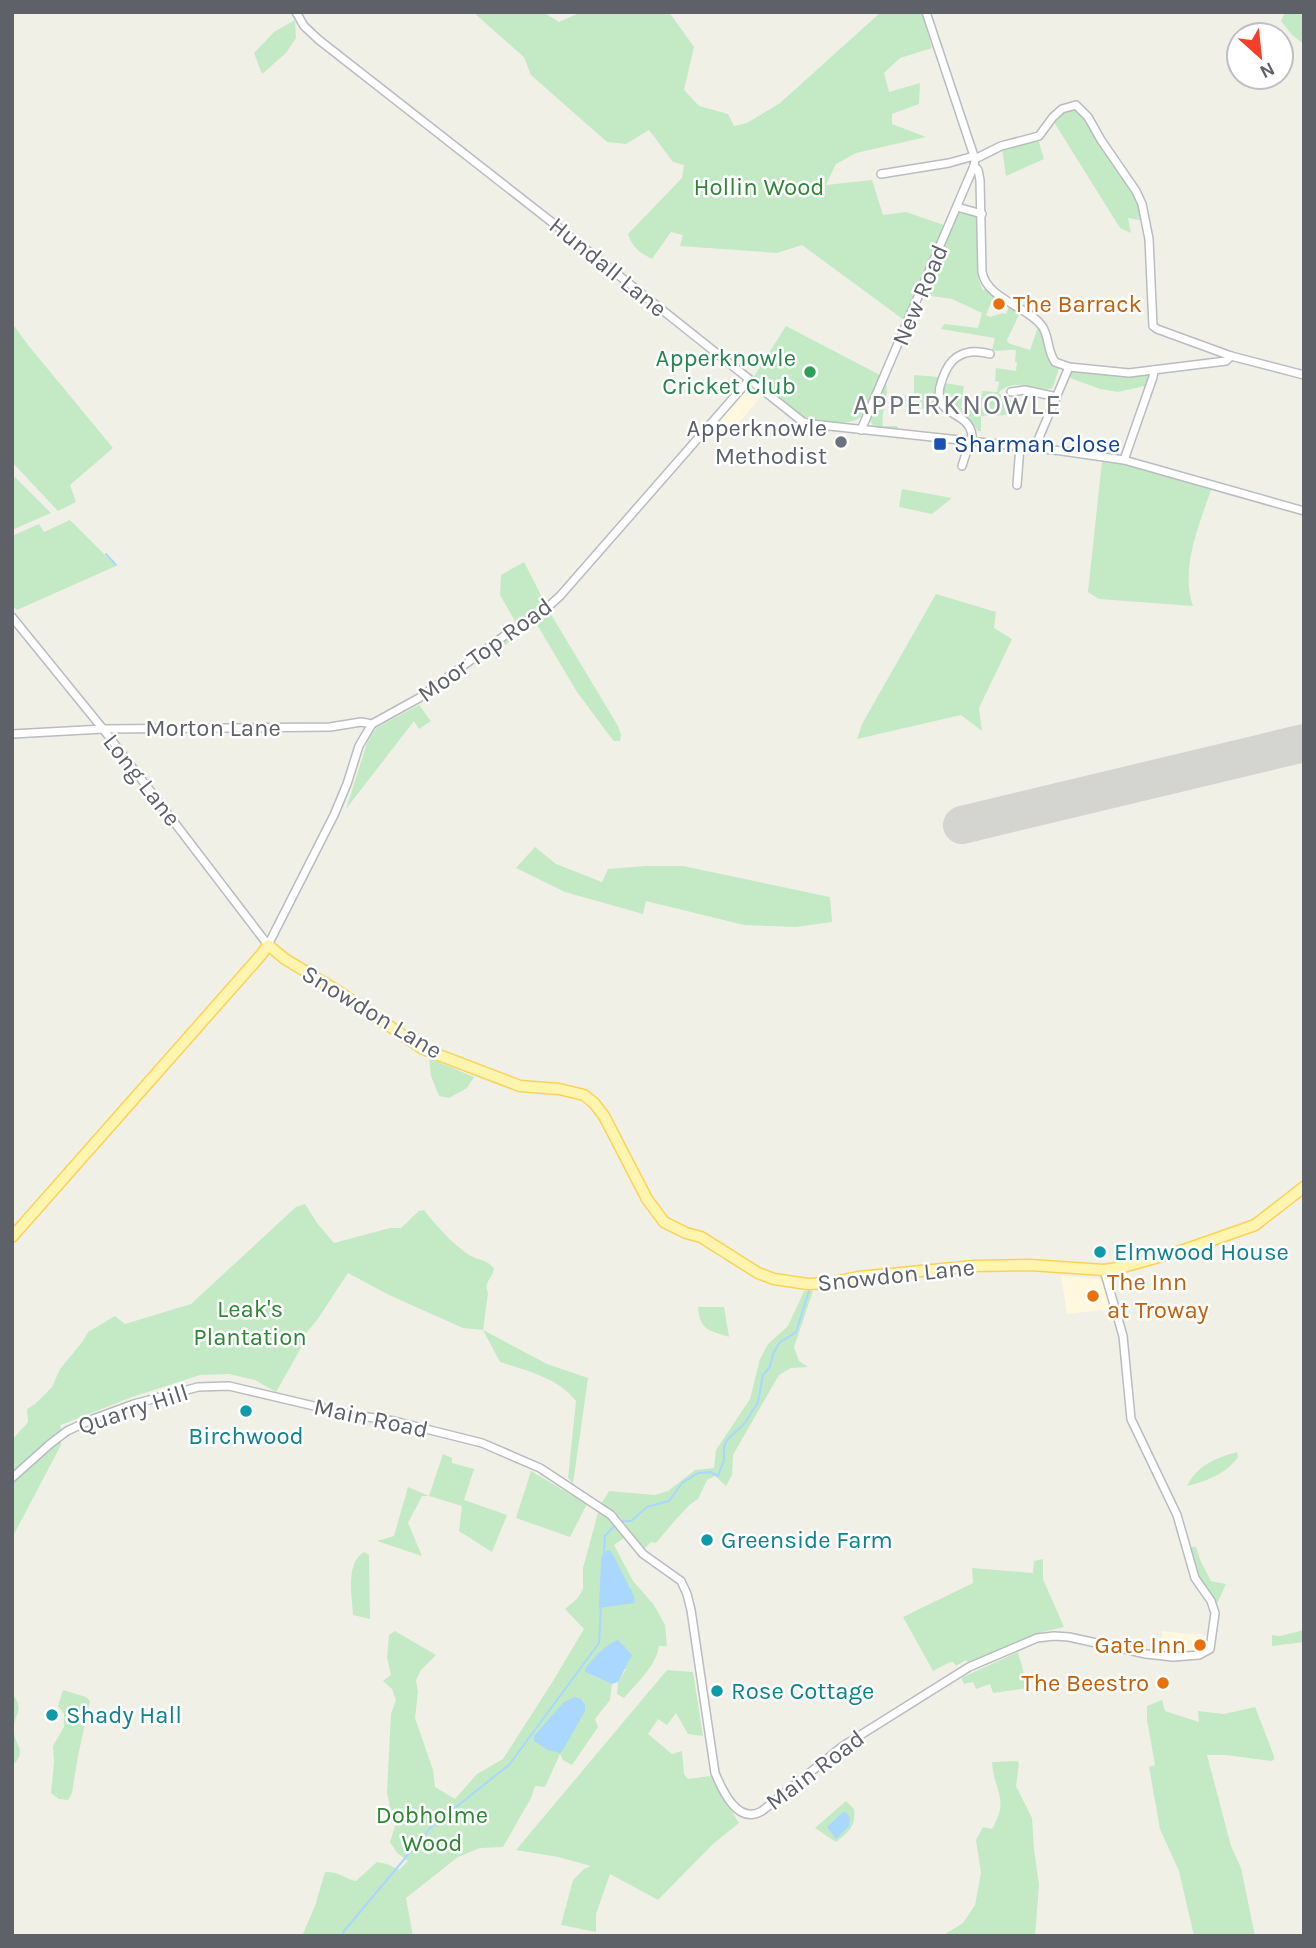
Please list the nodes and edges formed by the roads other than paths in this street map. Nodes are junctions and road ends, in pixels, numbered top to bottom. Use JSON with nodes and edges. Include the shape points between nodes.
{"nodes":[{"id":1,"x":296,"y":12,"type":"edge"},
{"id":2,"x":926,"y":12,"type":"edge"},
{"id":3,"x":974,"y":160,"type":"junction"},
{"id":4,"x":881,"y":174,"type":"dead end"},
{"id":5,"x":957,"y":207,"type":"junction"},
{"id":6,"x":982,"y":214,"type":"junction"},
{"id":7,"x":986,"y":355,"type":"dead end"},
{"id":8,"x":1231,"y":356,"type":"junction"},
{"id":9,"x":1069,"y":367,"type":"junction"},
{"id":10,"x":1154,"y":370,"type":"junction"},
{"id":11,"x":1304,"y":375,"type":"edge"},
{"id":12,"x":749,"y":380,"type":"junction"},
{"id":13,"x":1011,"y":392,"type":"dead end"},
{"id":14,"x":1057,"y":397,"type":"junction"},
{"id":15,"x":861,"y":430,"type":"junction"},
{"id":16,"x":971,"y":441,"type":"junction"},
{"id":17,"x":1020,"y":446,"type":"junction"},
{"id":18,"x":1037,"y":448,"type":"junction"},
{"id":19,"x":1124,"y":460,"type":"junction"},
{"id":20,"x":962,"y":466,"type":"dead end"},
{"id":21,"x":1017,"y":485,"type":"dead end"},
{"id":22,"x":1304,"y":511,"type":"edge"},
{"id":23,"x":12,"y":617,"type":"edge"},
{"id":24,"x":372,"y":724,"type":"junction"},
{"id":25,"x":103,"y":729,"type":"junction"},
{"id":26,"x":12,"y":734,"type":"edge"},
{"id":27,"x":268,"y":945,"type":"junction"},
{"id":28,"x":1304,"y":1187,"type":"edge"},
{"id":29,"x":12,"y":1237,"type":"edge"},
{"id":30,"x":1104,"y":1270,"type":"junction"},
{"id":31,"x":229,"y":1386,"type":"joint"},
{"id":32,"x":12,"y":1478,"type":"edge"}],
"edges":[{"from":1,"to":12,"type":"street","name":"Hundall Lane","via":[[319,40]]},
{"from":2,"to":3,"type":"street"},
{"from":3,"to":4,"type":"street"},
{"from":3,"to":5,"type":"street","name":"New Road"},
{"from":3,"to":6,"type":"street"},
{"from":3,"to":8,"type":"street","via":[[1001,146],[1039,136],[1062,109],[1076,105],[1142,204],[1149,239],[1153,326]]},
{"from":5,"to":6,"type":"street"},
{"from":5,"to":15,"type":"street","name":"New Road"},
{"from":6,"to":9,"type":"street","via":[[985,284],[1042,326],[1052,358]]},
{"from":7,"to":16,"type":"street","via":[[973,352],[953,360],[938,391],[940,404],[970,425]]},
{"from":8,"to":10,"type":"street","via":[[1226,361]]},
{"from":8,"to":11,"type":"street"},
{"from":9,"to":10,"type":"street","via":[[1129,373]]},
{"from":9,"to":14,"type":"street"},
{"from":10,"to":19,"type":"street"},
{"from":12,"to":15,"type":"street","name":"Hundall Lane","via":[[803,422]]},
{"from":12,"to":24,"type":"street","name":"Moor Top Road","via":[[560,596],[419,698]]},
{"from":13,"to":14,"type":"street","via":[[1025,390]]},
{"from":14,"to":18,"type":"street"},
{"from":15,"to":16,"type":"street","name":"Hundall Lane"},
{"from":16,"to":17,"type":"street","name":"Hundall Lane"},
{"from":16,"to":20,"type":"street"},
{"from":17,"to":18,"type":"street","name":"Hundall Lane"},
{"from":17,"to":21,"type":"street"},
{"from":18,"to":19,"type":"street","name":"Hundall Lane"},
{"from":19,"to":22,"type":"street","name":"Hundall Lane"},
{"from":23,"to":25,"type":"street","name":"Long Lane"},
{"from":24,"to":25,"type":"street","name":"Morton Lane"},
{"from":24,"to":27,"type":"street","via":[[359,746],[334,816]]},
{"from":25,"to":26,"type":"street","name":"Morton Lane"},
{"from":25,"to":27,"type":"street","name":"Long Lane"},
{"from":27,"to":29,"type":"main road"},
{"from":27,"to":30,"type":"main road","name":"Snowdon Lane","via":[[424,1049],[520,1086],[584,1095],[604,1116],[664,1222],[701,1237],[758,1273],[808,1284],[974,1266]]},
{"from":28,"to":30,"type":"main road","name":"Snowdon Lane","via":[[1255,1224],[1154,1259]]},
{"from":30,"to":31,"type":"street","name":"Main Road","via":[[1122,1336],[1131,1419],[1177,1515],[1195,1578],[1215,1613],[1210,1649],[1186,1658],[1163,1657],[1069,1637],[1037,1638],[969,1667],[843,1746],[757,1814],[740,1812],[715,1773],[684,1585],[643,1554],[618,1522],[540,1468],[482,1443]]},
{"from":31,"to":32,"type":"street","name":"Quarry Hill","via":[[198,1387],[93,1419],[58,1437]]}]}
